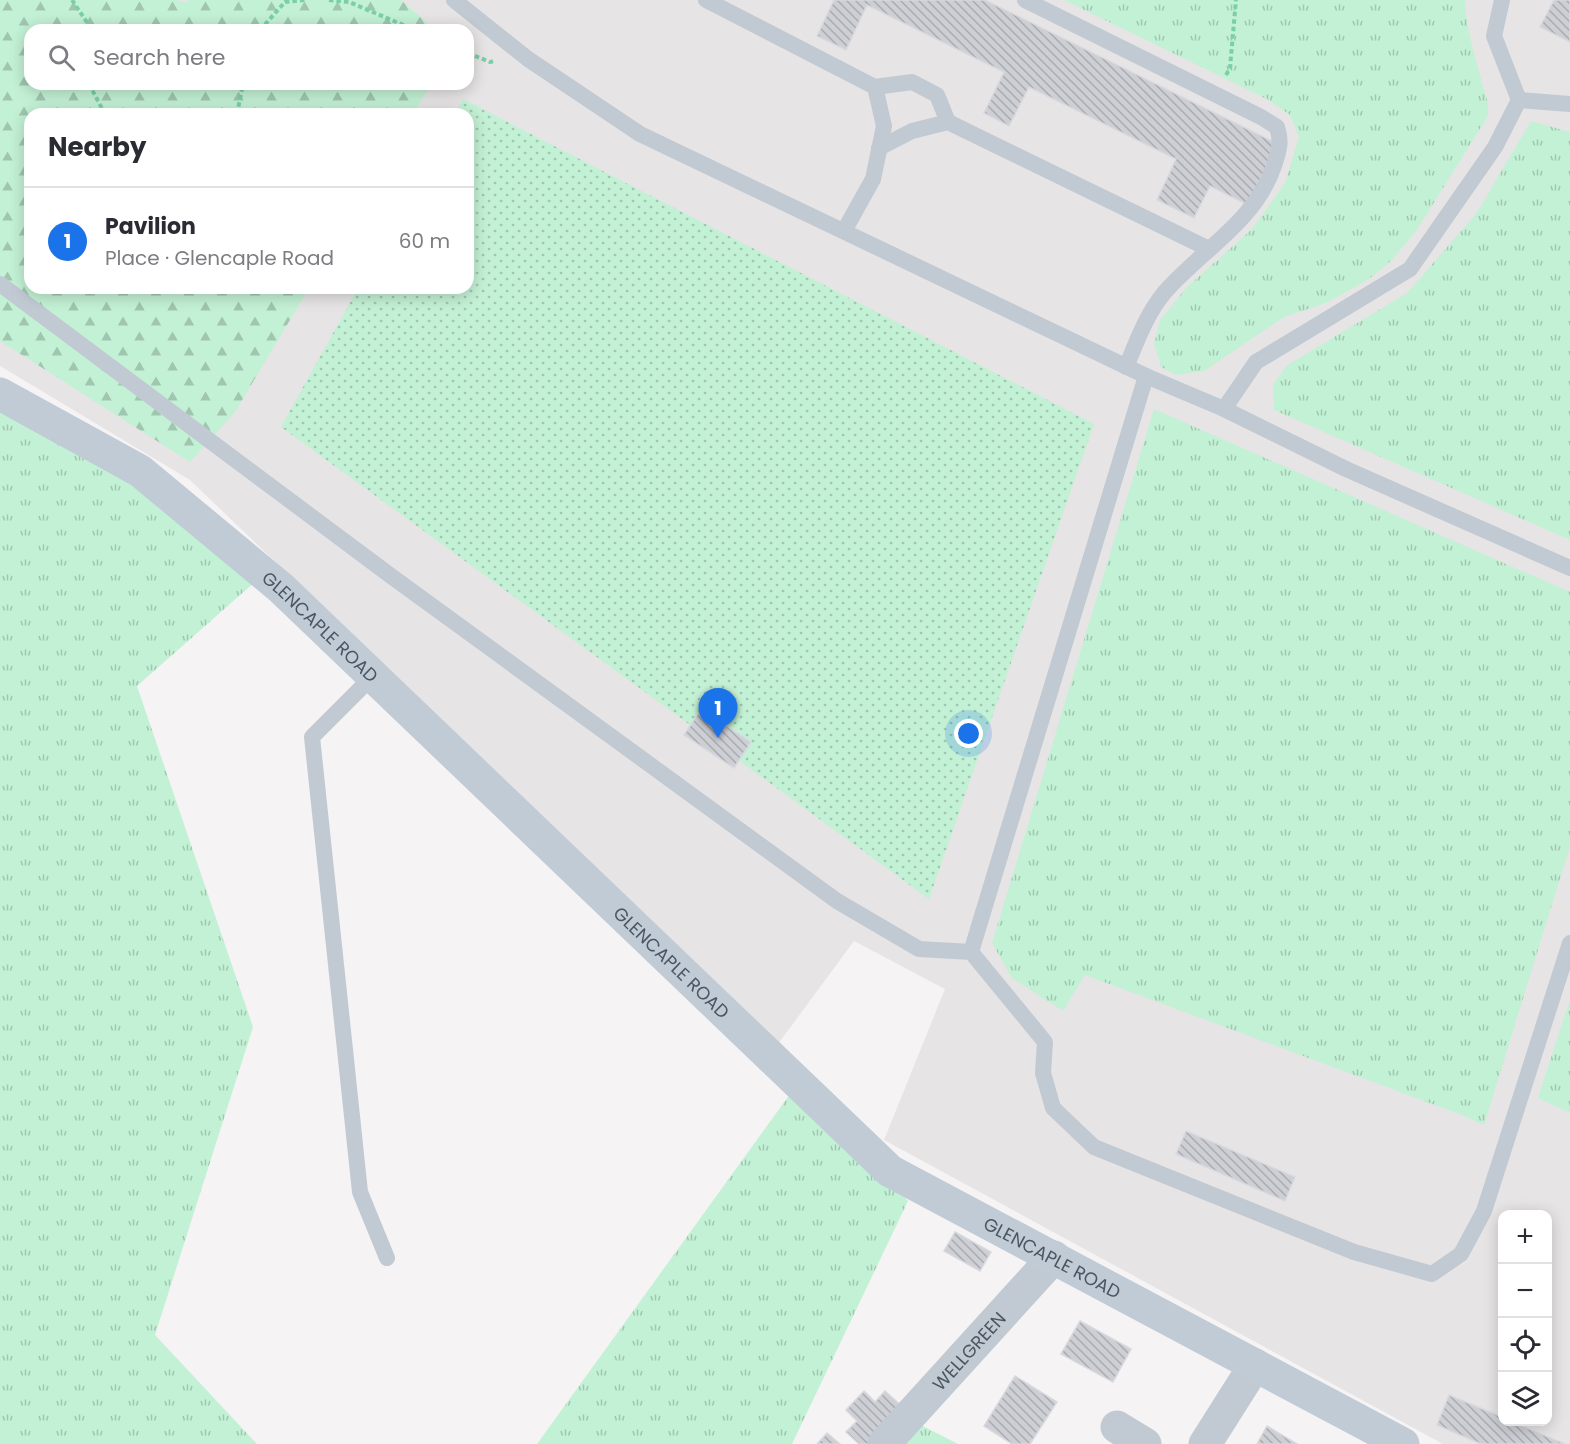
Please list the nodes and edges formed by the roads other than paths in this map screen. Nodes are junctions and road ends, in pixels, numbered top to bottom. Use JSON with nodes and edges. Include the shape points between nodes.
{"nodes":[{"id":1,"x":454,"y":0,"type":"edge"},
{"id":2,"x":706,"y":0,"type":"edge"},
{"id":3,"x":1025,"y":0,"type":"edge"},
{"id":4,"x":1502,"y":0,"type":"edge"},
{"id":5,"x":874,"y":87,"type":"junction"},
{"id":6,"x":1519,"y":100,"type":"junction"},
{"id":7,"x":1570,"y":104,"type":"edge"},
{"id":8,"x":948,"y":122,"type":"junction"},
{"id":9,"x":879,"y":148,"type":"junction"},
{"id":10,"x":844,"y":231,"type":"junction"},
{"id":11,"x":1209,"y":249,"type":"junction"},
{"id":12,"x":0,"y":285,"type":"edge"},
{"id":13,"x":1126,"y":367,"type":"junction"},
{"id":14,"x":1146,"y":376,"type":"junction"},
{"id":15,"x":0,"y":394,"type":"edge"},
{"id":16,"x":1224,"y":409,"type":"junction"},
{"id":17,"x":1570,"y":568,"type":"edge"},
{"id":18,"x":373,"y":676,"type":"junction"},
{"id":19,"x":1570,"y":943,"type":"edge"},
{"id":20,"x":971,"y":952,"type":"junction"},
{"id":21,"x":1054,"y":1257,"type":"junction"},
{"id":22,"x":387,"y":1258,"type":"dead end"},
{"id":23,"x":1255,"y":1365,"type":"junction"},
{"id":24,"x":1117,"y":1427,"type":"dead end"},
{"id":25,"x":884,"y":1444,"type":"edge"},
{"id":26,"x":1145,"y":1444,"type":"edge"},
{"id":27,"x":1205,"y":1444,"type":"edge"},
{"id":28,"x":1403,"y":1444,"type":"edge"}],
"edges":[{"from":1,"to":10,"type":"lane","via":[[528,59],[640,134]]},
{"from":2,"to":5,"type":"lane"},
{"from":3,"to":11,"type":"lane","via":[[1277,127],[1282,142],[1259,198]]},
{"from":4,"to":6,"type":"lane","via":[[1494,36]]},
{"from":5,"to":8,"type":"lane","via":[[912,82],[937,95]]},
{"from":5,"to":9,"type":"lane","via":[[884,126]]},
{"from":6,"to":7,"type":"lane"},
{"from":6,"to":16,"type":"lane","via":[[1495,147],[1410,269],[1256,362]]},
{"from":8,"to":9,"type":"lane","via":[[912,131]]},
{"from":8,"to":11,"type":"lane"},
{"from":9,"to":10,"type":"lane","via":[[873,178]]},
{"from":10,"to":13,"type":"lane"},
{"from":11,"to":13,"type":"lane","via":[[1152,309]]},
{"from":12,"to":20,"type":"lane","via":[[837,901],[919,949]]},
{"from":13,"to":14,"type":"lane"},
{"from":14,"to":16,"type":"lane"},
{"from":14,"to":20,"type":"lane"},
{"from":15,"to":18,"type":"main road","name":"GLENCAPLE ROAD","via":[[140,471],[281,588]]},
{"from":16,"to":17,"type":"lane","via":[[1346,469]]},
{"from":18,"to":21,"type":"main road","name":"GLENCAPLE ROAD","via":[[890,1171]]},
{"from":18,"to":22,"type":"lane","via":[[312,737],[360,1192]]},
{"from":19,"to":20,"type":"lane","via":[[1484,1211],[1461,1254],[1432,1275],[1354,1252],[1094,1147],[1053,1108],[1043,1072],[1045,1042]]},
{"from":21,"to":23,"type":"main road","name":"GLENCAPLE ROAD"},
{"from":21,"to":25,"type":"street","name":"WELLGREEN"},
{"from":23,"to":27,"type":"street"},
{"from":23,"to":28,"type":"main road","name":"GLENCAPLE ROAD"},
{"from":24,"to":26,"type":"street"}]}
